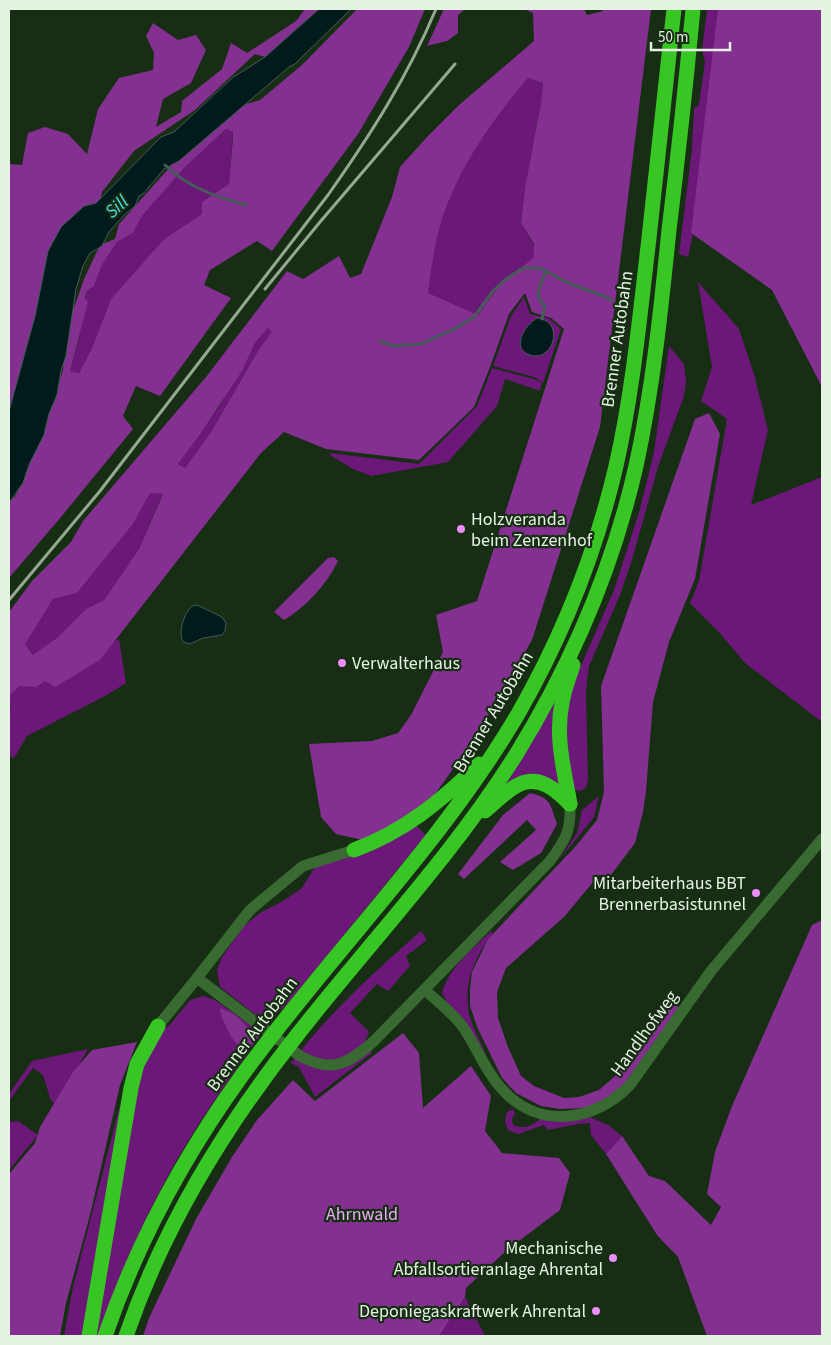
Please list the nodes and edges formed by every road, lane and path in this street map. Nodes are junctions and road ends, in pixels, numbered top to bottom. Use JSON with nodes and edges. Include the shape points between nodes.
{"nodes":[{"id":1,"x":674,"y":9,"type":"edge"},
{"id":2,"x":693,"y":9,"type":"edge"},
{"id":3,"x":593,"y":603,"type":"junction"},
{"id":4,"x":501,"y":742,"type":"junction"},
{"id":5,"x":570,"y":804,"type":"junction"},
{"id":6,"x":466,"y":827,"type":"junction"},
{"id":7,"x":822,"y":839,"type":"edge"},
{"id":8,"x":354,"y":850,"type":"joint"},
{"id":9,"x":197,"y":978,"type":"junction"},
{"id":10,"x":425,"y":990,"type":"junction"},
{"id":11,"x":158,"y":1026,"type":"joint"},
{"id":12,"x":89,"y":1336,"type":"edge"},
{"id":13,"x":106,"y":1336,"type":"edge"},
{"id":14,"x":126,"y":1336,"type":"edge"}],
"edges":[{"from":1,"to":4,"type":"highway","name":"Brenner Autobahn","via":[[642,306],[616,463],[596,538],[567,616],[547,660]]},
{"from":2,"to":3,"type":"highway","name":"Brenner Autobahn","via":[[655,357],[636,466]]},
{"from":3,"to":5,"type":"highway","via":[[560,713],[560,751]]},
{"from":3,"to":6,"type":"highway","name":"Brenner Autobahn","via":[[546,702]]},
{"from":4,"to":8,"type":"highway","via":[[430,809],[373,843]]},
{"from":4,"to":13,"type":"highway","name":"Brenner Autobahn","via":[[427,846],[262,1048],[211,1121],[162,1203]]},
{"from":5,"to":6,"type":"highway","via":[[549,785],[527,781],[501,796]]},
{"from":5,"to":10,"type":"street","via":[[571,823],[565,841],[550,861]]},
{"from":6,"to":14,"type":"highway","name":"Brenner Autobahn","via":[[298,1033],[240,1111],[197,1179],[152,1269]]},
{"from":7,"to":10,"type":"street","name":"Handlhofweg","via":[[703,980],[630,1085],[593,1112],[578,1116],[552,1116],[532,1110],[512,1098],[496,1082],[462,1026]]},
{"from":8,"to":9,"type":"street","via":[[303,866],[250,910]]},
{"from":9,"to":10,"type":"street","via":[[300,1056],[322,1065],[342,1064],[358,1055]]},
{"from":9,"to":11,"type":"street"},
{"from":11,"to":12,"type":"highway","via":[[138,1064],[131,1088]]}]}
